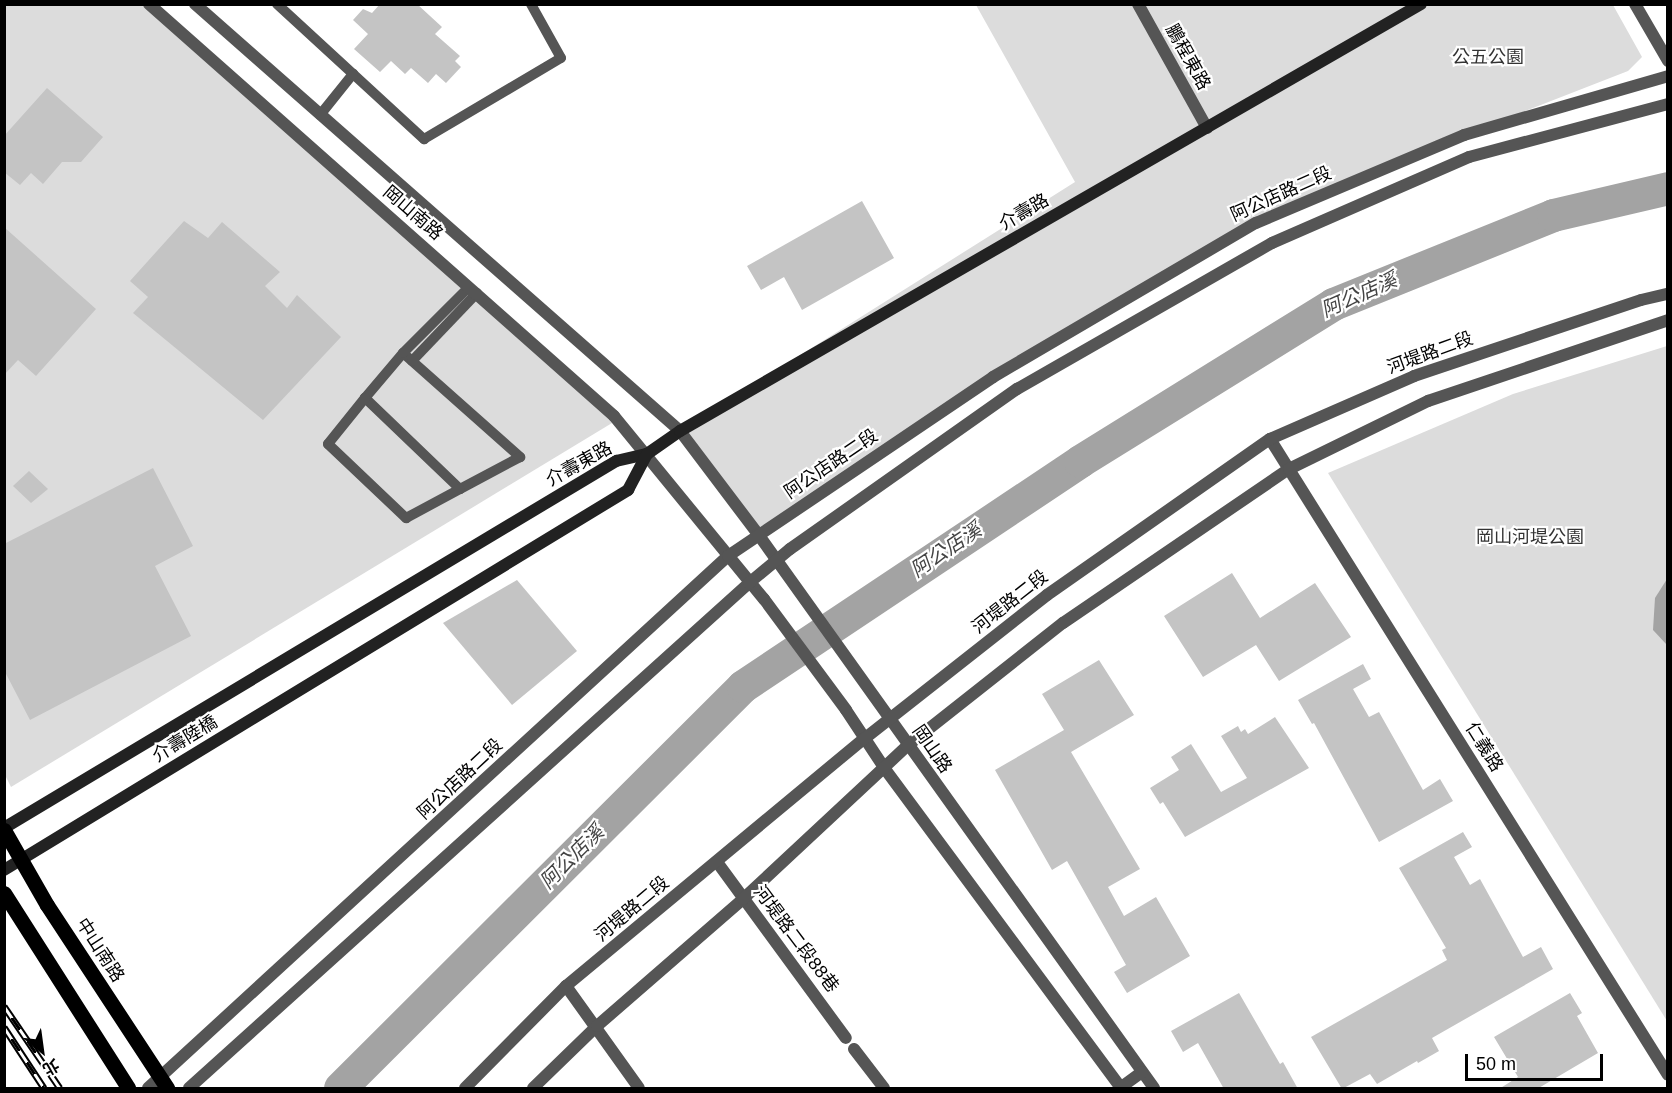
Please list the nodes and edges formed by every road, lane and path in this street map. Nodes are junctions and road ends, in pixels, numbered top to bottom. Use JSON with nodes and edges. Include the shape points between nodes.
{"nodes":[{"id":1,"x":149,"y":4,"type":"edge"},
{"id":2,"x":195,"y":4,"type":"edge"},
{"id":3,"x":277,"y":4,"type":"edge"},
{"id":4,"x":531,"y":4,"type":"edge"},
{"id":5,"x":1137,"y":4,"type":"edge"},
{"id":6,"x":1421,"y":4,"type":"edge"},
{"id":7,"x":1638,"y":5,"type":"edge"},
{"id":8,"x":1668,"y":61,"type":"edge"},
{"id":9,"x":353,"y":74,"type":"junction"},
{"id":10,"x":1668,"y":76,"type":"edge"},
{"id":11,"x":1668,"y":104,"type":"edge"},
{"id":12,"x":320,"y":115,"type":"junction"},
{"id":13,"x":1207,"y":128,"type":"junction"},
{"id":14,"x":473,"y":290,"type":"junction"},
{"id":15,"x":1668,"y":294,"type":"edge"},
{"id":16,"x":1668,"y":320,"type":"edge"},
{"id":17,"x":403,"y":353,"type":"junction"},
{"id":18,"x":412,"y":361,"type":"junction"},
{"id":19,"x":365,"y":398,"type":"junction"},
{"id":20,"x":680,"y":431,"type":"junction"},
{"id":21,"x":1270,"y":439,"type":"junction"},
{"id":22,"x":647,"y":454,"type":"junction"},
{"id":23,"x":1289,"y":469,"type":"junction"},
{"id":24,"x":460,"y":489,"type":"junction"},
{"id":25,"x":758,"y":534,"type":"junction"},
{"id":26,"x":728,"y":556,"type":"junction"},
{"id":27,"x":775,"y":560,"type":"junction"},
{"id":28,"x":749,"y":583,"type":"junction"},
{"id":29,"x":376,"y":604,"type":"joint"},
{"id":30,"x":385,"y":638,"type":"joint"},
{"id":31,"x":890,"y":719,"type":"junction"},
{"id":32,"x":864,"y":739,"type":"junction"},
{"id":33,"x":907,"y":746,"type":"junction"},
{"id":34,"x":885,"y":769,"type":"junction"},
{"id":35,"x":4,"y":829,"type":"edge"},
{"id":36,"x":717,"y":862,"type":"junction"},
{"id":37,"x":4,"y":870,"type":"edge"},
{"id":38,"x":4,"y":893,"type":"edge"},
{"id":39,"x":743,"y":899,"type":"junction"},
{"id":40,"x":566,"y":986,"type":"junction"},
{"id":41,"x":597,"y":1026,"type":"junction"},
{"id":42,"x":846,"y":1038,"type":"dead end"},
{"id":43,"x":854,"y":1049,"type":"dead end"},
{"id":44,"x":1142,"y":1072,"type":"junction"},
{"id":45,"x":1668,"y":1075,"type":"edge"},
{"id":46,"x":163,"y":1083,"type":"edge"},
{"id":47,"x":1120,"y":1088,"type":"edge"},
{"id":48,"x":128,"y":1089,"type":"edge"},
{"id":49,"x":148,"y":1089,"type":"edge"},
{"id":50,"x":189,"y":1089,"type":"edge"},
{"id":51,"x":465,"y":1089,"type":"edge"},
{"id":52,"x":533,"y":1089,"type":"edge"},
{"id":53,"x":639,"y":1089,"type":"edge"},
{"id":54,"x":884,"y":1089,"type":"edge"},
{"id":55,"x":1154,"y":1089,"type":"edge"}],
"edges":[{"from":1,"to":14,"type":"street","name":"岡山南路"},
{"from":2,"to":12,"type":"street","name":"岡山南路"},
{"from":3,"to":9,"type":"lane"},
{"from":4,"to":9,"type":"lane","via":[[561,58],[424,139]]},
{"from":5,"to":13,"type":"street","name":"鵬程東路"},
{"from":6,"to":13,"type":"main road","name":"介壽路"},
{"from":7,"to":8,"type":"street"},
{"from":9,"to":12,"type":"lane"},
{"from":10,"to":25,"type":"street","name":"阿公店路二段","via":[[1464,135],[1256,223],[993,377]]},
{"from":11,"to":27,"type":"street","via":[[1469,157],[1272,243],[1017,389]]},
{"from":12,"to":20,"type":"street","name":"岡山南路"},
{"from":13,"to":20,"type":"main road","name":"介壽路"},
{"from":14,"to":17,"type":"lane"},
{"from":14,"to":18,"type":"lane"},
{"from":14,"to":22,"type":"street","name":"岡山南路","via":[[606,407]]},
{"from":15,"to":21,"type":"street","name":"河堤路二段","via":[[1414,375]]},
{"from":16,"to":23,"type":"street","via":[[1428,401]]},
{"from":17,"to":18,"type":"lane"},
{"from":17,"to":19,"type":"lane"},
{"from":18,"to":24,"type":"lane","via":[[520,457]]},
{"from":19,"to":24,"type":"lane"},
{"from":19,"to":24,"type":"lane","via":[[328,444],[406,518]]},
{"from":20,"to":22,"type":"main road","name":"介壽路"},
{"from":20,"to":25,"type":"street","name":"岡山路"},
{"from":21,"to":23,"type":"street","name":"仁義路"},
{"from":21,"to":31,"type":"street","name":"河堤路二段","via":[[1047,595]]},
{"from":22,"to":26,"type":"street"},
{"from":22,"to":29,"type":"main road","name":"介壽東路","via":[[615,461]]},
{"from":22,"to":30,"type":"main road","name":"介壽東路","via":[[628,490]]},
{"from":23,"to":33,"type":"street","via":[[1063,623]]},
{"from":23,"to":45,"type":"street","name":"仁義路"},
{"from":25,"to":26,"type":"street","name":"阿公店路二段"},
{"from":25,"to":27,"type":"street","name":"岡山路"},
{"from":26,"to":28,"type":"street"},
{"from":26,"to":46,"type":"street","name":"阿公店路二段"},
{"from":27,"to":28,"type":"street"},
{"from":27,"to":31,"type":"street","name":"岡山路"},
{"from":28,"to":32,"type":"street"},
{"from":28,"to":50,"type":"street"},
{"from":29,"to":35,"type":"main road","name":"介壽陸橋"},
{"from":30,"to":37,"type":"main road","name":"介壽陸橋"},
{"from":31,"to":32,"type":"street","name":"河堤路二段"},
{"from":31,"to":33,"type":"street","name":"岡山路"},
{"from":32,"to":34,"type":"street"},
{"from":32,"to":36,"type":"street","name":"河堤路二段"},
{"from":33,"to":34,"type":"street"},
{"from":33,"to":44,"type":"street","name":"岡山路"},
{"from":34,"to":39,"type":"street"},
{"from":34,"to":47,"type":"street"},
{"from":35,"to":46,"type":"main road","name":"中山南路","via":[[47,905]]},
{"from":36,"to":39,"type":"street","name":"河堤路二段88巷"},
{"from":36,"to":40,"type":"street","name":"河堤路二段"},
{"from":38,"to":48,"type":"main road"},
{"from":39,"to":41,"type":"street"},
{"from":39,"to":42,"type":"street","name":"河堤路二段88巷"},
{"from":40,"to":41,"type":"street"},
{"from":40,"to":51,"type":"street","name":"河堤路二段"},
{"from":41,"to":52,"type":"street"},
{"from":41,"to":53,"type":"street"},
{"from":43,"to":54,"type":"street"},
{"from":44,"to":47,"type":"street"},
{"from":44,"to":55,"type":"street","name":"岡山路"},
{"from":46,"to":49,"type":"street","name":"阿公店路二段"}]}
